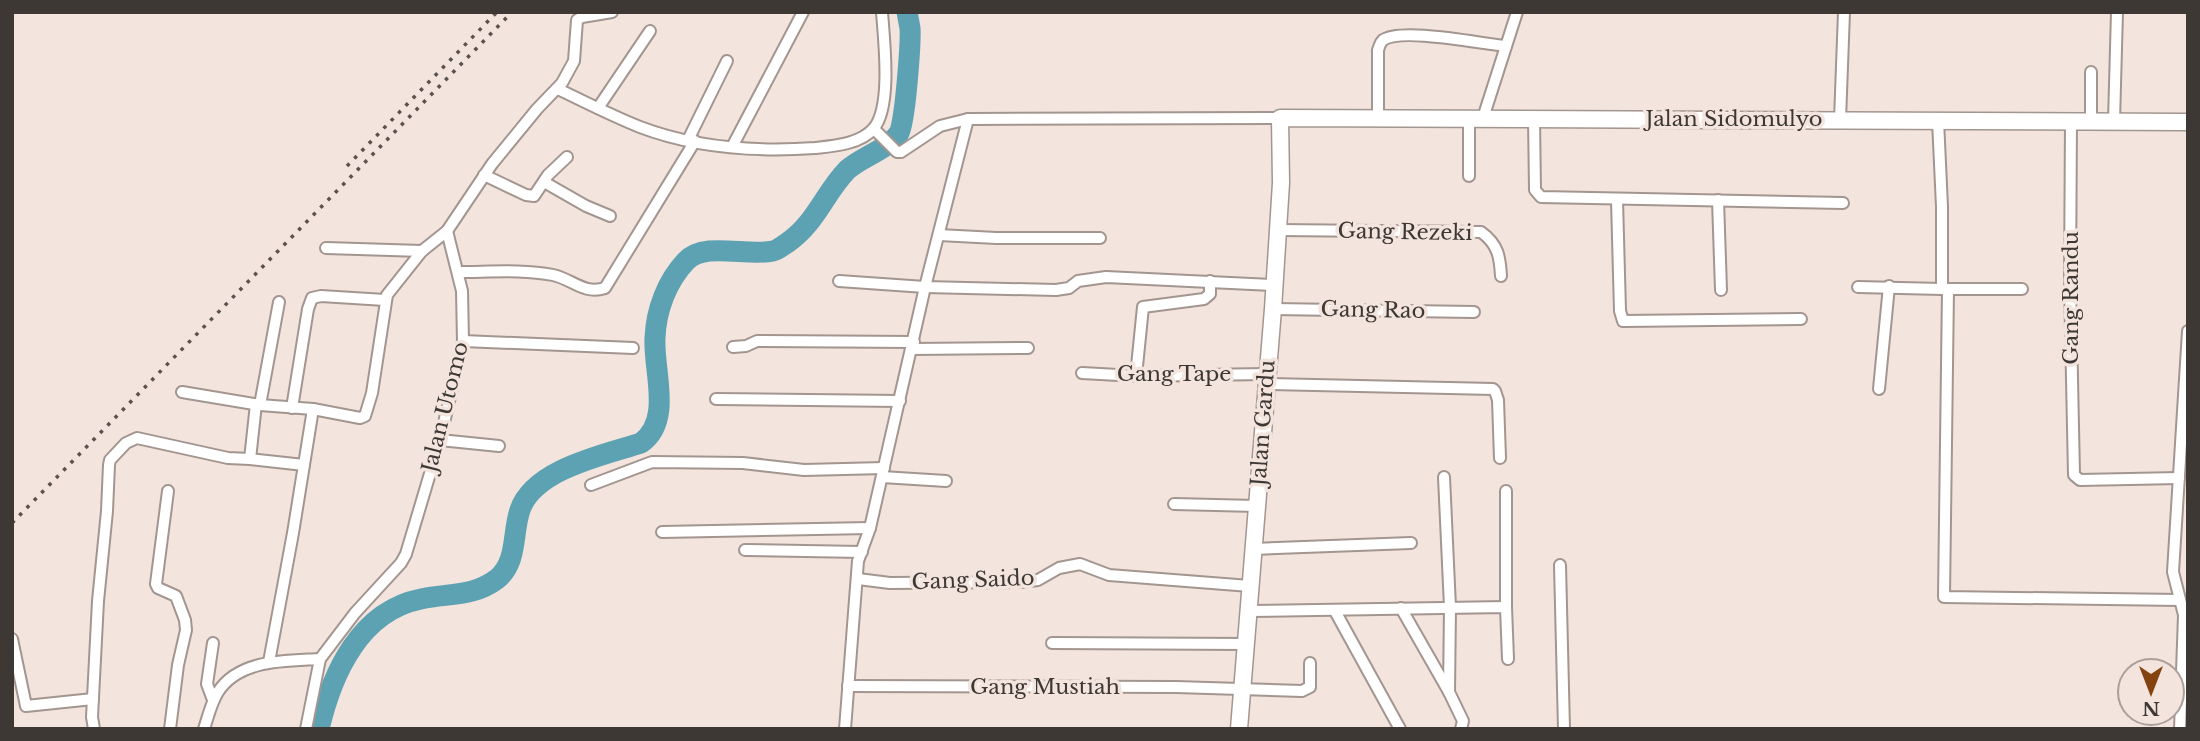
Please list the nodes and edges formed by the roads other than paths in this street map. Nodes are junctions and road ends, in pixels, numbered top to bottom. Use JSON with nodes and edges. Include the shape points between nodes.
{"nodes":[{"id":1,"x":612,"y":12,"type":"edge"},
{"id":2,"x":803,"y":12,"type":"edge"},
{"id":3,"x":882,"y":12,"type":"edge"},
{"id":4,"x":1517,"y":12,"type":"edge"},
{"id":5,"x":1844,"y":12,"type":"edge"},
{"id":6,"x":2117,"y":12,"type":"edge"},
{"id":7,"x":650,"y":31,"type":"dead end"},
{"id":8,"x":1506,"y":46,"type":"junction"},
{"id":9,"x":727,"y":61,"type":"dead end"},
{"id":10,"x":2091,"y":72,"type":"dead end"},
{"id":11,"x":558,"y":89,"type":"junction"},
{"id":12,"x":598,"y":108,"type":"junction"},
{"id":13,"x":1280,"y":118,"type":"junction"},
{"id":14,"x":1378,"y":118,"type":"junction"},
{"id":15,"x":1476,"y":118,"type":"junction"},
{"id":16,"x":1534,"y":118,"type":"junction"},
{"id":17,"x":968,"y":119,"type":"junction"},
{"id":18,"x":1840,"y":120,"type":"junction"},
{"id":19,"x":1938,"y":120,"type":"junction"},
{"id":20,"x":2071,"y":121,"type":"junction"},
{"id":21,"x":2091,"y":121,"type":"junction"},
{"id":22,"x":2114,"y":121,"type":"junction"},
{"id":23,"x":2188,"y":122,"type":"edge"},
{"id":24,"x":878,"y":133,"type":"junction"},
{"id":25,"x":692,"y":141,"type":"junction"},
{"id":26,"x":732,"y":147,"type":"junction"},
{"id":27,"x":566,"y":157,"type":"dead end"},
{"id":28,"x":484,"y":175,"type":"junction"},
{"id":29,"x":1469,"y":176,"type":"dead end"},
{"id":30,"x":544,"y":182,"type":"junction"},
{"id":31,"x":1617,"y":200,"type":"junction"},
{"id":32,"x":1718,"y":200,"type":"junction"},
{"id":33,"x":1843,"y":202,"type":"dead end"},
{"id":34,"x":610,"y":216,"type":"dead end"},
{"id":35,"x":1278,"y":230,"type":"junction"},
{"id":36,"x":447,"y":231,"type":"junction"},
{"id":37,"x":939,"y":235,"type":"junction"},
{"id":38,"x":1100,"y":238,"type":"dead end"},
{"id":39,"x":326,"y":248,"type":"dead end"},
{"id":40,"x":422,"y":251,"type":"junction"},
{"id":41,"x":458,"y":272,"type":"junction"},
{"id":42,"x":1502,"y":276,"type":"dead end"},
{"id":43,"x":839,"y":281,"type":"dead end"},
{"id":44,"x":1210,"y":281,"type":"junction"},
{"id":45,"x":1275,"y":285,"type":"junction"},
{"id":46,"x":1858,"y":286,"type":"dead end"},
{"id":47,"x":1889,"y":286,"type":"junction"},
{"id":48,"x":925,"y":287,"type":"junction"},
{"id":49,"x":1721,"y":289,"type":"dead end"},
{"id":50,"x":1945,"y":289,"type":"junction"},
{"id":51,"x":2022,"y":289,"type":"dead end"},
{"id":52,"x":385,"y":300,"type":"junction"},
{"id":53,"x":279,"y":302,"type":"dead end"},
{"id":54,"x":1273,"y":309,"type":"junction"},
{"id":55,"x":1474,"y":312,"type":"dead end"},
{"id":56,"x":1801,"y":319,"type":"dead end"},
{"id":57,"x":2188,"y":331,"type":"edge"},
{"id":58,"x":463,"y":341,"type":"junction"},
{"id":59,"x":913,"y":346,"type":"junction"},
{"id":60,"x":733,"y":347,"type":"dead end"},
{"id":61,"x":633,"y":348,"type":"dead end"},
{"id":62,"x":1028,"y":348,"type":"dead end"},
{"id":63,"x":1082,"y":373,"type":"dead end"},
{"id":64,"x":1136,"y":376,"type":"junction"},
{"id":65,"x":1266,"y":379,"type":"junction"},
{"id":66,"x":1879,"y":389,"type":"dead end"},
{"id":67,"x":182,"y":392,"type":"dead end"},
{"id":68,"x":716,"y":399,"type":"dead end"},
{"id":69,"x":900,"y":401,"type":"junction"},
{"id":70,"x":258,"y":404,"type":"junction"},
{"id":71,"x":292,"y":408,"type":"junction"},
{"id":72,"x":313,"y":409,"type":"junction"},
{"id":73,"x":440,"y":440,"type":"junction"},
{"id":74,"x":499,"y":446,"type":"dead end"},
{"id":75,"x":1500,"y":458,"type":"dead end"},
{"id":76,"x":250,"y":459,"type":"junction"},
{"id":77,"x":303,"y":465,"type":"junction"},
{"id":78,"x":883,"y":473,"type":"junction"},
{"id":79,"x":1444,"y":477,"type":"dead end"},
{"id":80,"x":2179,"y":478,"type":"junction"},
{"id":81,"x":946,"y":481,"type":"dead end"},
{"id":82,"x":591,"y":485,"type":"dead end"},
{"id":83,"x":168,"y":491,"type":"dead end"},
{"id":84,"x":1506,"y":491,"type":"dead end"},
{"id":85,"x":1174,"y":504,"type":"dead end"},
{"id":86,"x":1257,"y":506,"type":"junction"},
{"id":87,"x":870,"y":528,"type":"junction"},
{"id":88,"x":662,"y":532,"type":"dead end"},
{"id":89,"x":1411,"y":543,"type":"dead end"},
{"id":90,"x":1253,"y":549,"type":"junction"},
{"id":91,"x":745,"y":550,"type":"dead end"},
{"id":92,"x":862,"y":552,"type":"junction"},
{"id":93,"x":1560,"y":565,"type":"dead end"},
{"id":94,"x":858,"y":579,"type":"junction"},
{"id":95,"x":1250,"y":586,"type":"junction"},
{"id":96,"x":2180,"y":600,"type":"junction"},
{"id":97,"x":1450,"y":607,"type":"junction"},
{"id":98,"x":1506,"y":607,"type":"junction"},
{"id":99,"x":1401,"y":608,"type":"junction"},
{"id":100,"x":1248,"y":611,"type":"junction"},
{"id":101,"x":1335,"y":611,"type":"junction"},
{"id":102,"x":12,"y":639,"type":"edge"},
{"id":103,"x":213,"y":643,"type":"dead end"},
{"id":104,"x":1052,"y":643,"type":"dead end"},
{"id":105,"x":1246,"y":644,"type":"junction"},
{"id":106,"x":320,"y":659,"type":"junction"},
{"id":107,"x":1508,"y":659,"type":"dead end"},
{"id":108,"x":269,"y":662,"type":"junction"},
{"id":109,"x":1310,"y":663,"type":"dead end"},
{"id":110,"x":848,"y":686,"type":"junction"},
{"id":111,"x":1242,"y":690,"type":"junction"},
{"id":112,"x":1449,"y":692,"type":"junction"},
{"id":113,"x":93,"y":699,"type":"junction"},
{"id":114,"x":214,"y":701,"type":"junction"},
{"id":115,"x":94,"y":729,"type":"edge"},
{"id":116,"x":170,"y":729,"type":"edge"},
{"id":117,"x":204,"y":729,"type":"edge"},
{"id":118,"x":306,"y":729,"type":"edge"},
{"id":119,"x":845,"y":729,"type":"edge"},
{"id":120,"x":1239,"y":729,"type":"edge"},
{"id":121,"x":1400,"y":729,"type":"edge"},
{"id":122,"x":1461,"y":729,"type":"edge"},
{"id":123,"x":1564,"y":729,"type":"edge"},
{"id":124,"x":2180,"y":729,"type":"edge"}],
"edges":[{"from":1,"to":11,"type":"street","via":[[577,20],[574,61]]},
{"from":2,"to":26,"type":"street"},
{"from":3,"to":24,"type":"street","via":[[884,96]]},
{"from":4,"to":8,"type":"street"},
{"from":5,"to":18,"type":"street"},
{"from":6,"to":22,"type":"street"},
{"from":7,"to":12,"type":"street"},
{"from":8,"to":14,"type":"street","via":[[1454,38],[1392,37],[1381,42]]},
{"from":8,"to":15,"type":"street"},
{"from":9,"to":25,"type":"street"},
{"from":10,"to":21,"type":"street"},
{"from":11,"to":12,"type":"street"},
{"from":11,"to":28,"type":"street"},
{"from":12,"to":25,"type":"street"},
{"from":13,"to":14,"type":"street","name":"Jalan Sidomulyo"},
{"from":13,"to":17,"type":"street"},
{"from":13,"to":35,"type":"street","name":"Jalan Gardu"},
{"from":14,"to":15,"type":"street","name":"Jalan Sidomulyo"},
{"from":15,"to":16,"type":"street","name":"Jalan Sidomulyo"},
{"from":15,"to":29,"type":"street"},
{"from":16,"to":18,"type":"street","name":"Jalan Sidomulyo"},
{"from":16,"to":31,"type":"street","via":[[1537,195]]},
{"from":17,"to":24,"type":"street","via":[[940,126],[904,151],[897,152]]},
{"from":17,"to":37,"type":"street"},
{"from":18,"to":19,"type":"street","name":"Jalan Sidomulyo"},
{"from":19,"to":20,"type":"street","name":"Jalan Sidomulyo"},
{"from":19,"to":50,"type":"street"},
{"from":20,"to":21,"type":"street","name":"Jalan Sidomulyo"},
{"from":20,"to":80,"type":"street","name":"Gang Randu","via":[[2074,475],[2080,480]]},
{"from":21,"to":22,"type":"street","name":"Jalan Sidomulyo"},
{"from":22,"to":23,"type":"street","name":"Jalan Sidomulyo"},
{"from":24,"to":26,"type":"street","via":[[837,146]]},
{"from":25,"to":26,"type":"street"},
{"from":25,"to":41,"type":"street","via":[[605,288],[582,289],[551,274]]},
{"from":27,"to":30,"type":"street"},
{"from":28,"to":30,"type":"street","via":[[531,196]]},
{"from":28,"to":36,"type":"street"},
{"from":30,"to":34,"type":"street"},
{"from":31,"to":32,"type":"street"},
{"from":31,"to":56,"type":"street","via":[[1623,321]]},
{"from":32,"to":33,"type":"street"},
{"from":32,"to":49,"type":"street"},
{"from":35,"to":42,"type":"street","name":"Gang Rezeki","via":[[1481,232],[1497,247]]},
{"from":35,"to":45,"type":"street","name":"Jalan Gardu"},
{"from":36,"to":40,"type":"street"},
{"from":36,"to":41,"type":"street","name":"Jalan Utomo"},
{"from":37,"to":38,"type":"street"},
{"from":37,"to":48,"type":"street"},
{"from":39,"to":40,"type":"street"},
{"from":40,"to":52,"type":"street"},
{"from":41,"to":58,"type":"street","name":"Jalan Utomo"},
{"from":43,"to":48,"type":"street"},
{"from":44,"to":45,"type":"street"},
{"from":44,"to":48,"type":"street","via":[[1106,277],[1078,282],[1065,290]]},
{"from":44,"to":64,"type":"street","via":[[1210,294],[1204,299],[1143,307]]},
{"from":45,"to":54,"type":"street","name":"Jalan Gardu"},
{"from":46,"to":47,"type":"street"},
{"from":47,"to":50,"type":"street"},
{"from":47,"to":66,"type":"street"},
{"from":48,"to":59,"type":"street"},
{"from":50,"to":51,"type":"street"},
{"from":50,"to":96,"type":"street","via":[[1944,597]]},
{"from":52,"to":71,"type":"street","via":[[321,296],[311,300]]},
{"from":52,"to":72,"type":"street","via":[[366,415],[360,418]]},
{"from":53,"to":70,"type":"street"},
{"from":54,"to":55,"type":"street","name":"Gang Rao"},
{"from":54,"to":65,"type":"street","name":"Jalan Gardu"},
{"from":57,"to":80,"type":"street"},
{"from":58,"to":61,"type":"street"},
{"from":58,"to":73,"type":"street","name":"Jalan Utomo"},
{"from":59,"to":60,"type":"street","via":[[758,341]]},
{"from":59,"to":62,"type":"street"},
{"from":59,"to":69,"type":"street"},
{"from":63,"to":64,"type":"street","name":"Gang Tape"},
{"from":64,"to":65,"type":"street","name":"Gang Tape"},
{"from":65,"to":75,"type":"street","name":"Gang Tape","via":[[1493,389],[1498,400]]},
{"from":65,"to":86,"type":"street","name":"Jalan Gardu"},
{"from":67,"to":70,"type":"street"},
{"from":68,"to":69,"type":"street"},
{"from":69,"to":78,"type":"street"},
{"from":70,"to":71,"type":"street"},
{"from":70,"to":76,"type":"street"},
{"from":71,"to":72,"type":"street"},
{"from":72,"to":77,"type":"street"},
{"from":73,"to":74,"type":"street"},
{"from":73,"to":106,"type":"street","name":"Jalan Utomo","via":[[406,554]]},
{"from":76,"to":77,"type":"street"},
{"from":76,"to":113,"type":"street","via":[[136,438],[110,460]]},
{"from":77,"to":108,"type":"street"},
{"from":78,"to":81,"type":"street"},
{"from":78,"to":82,"type":"street","via":[[652,462]]},
{"from":78,"to":87,"type":"street"},
{"from":79,"to":97,"type":"street"},
{"from":80,"to":96,"type":"street","via":[[2174,572]]},
{"from":83,"to":116,"type":"street","via":[[156,584],[176,596],[186,630]]},
{"from":84,"to":98,"type":"street"},
{"from":85,"to":86,"type":"street"},
{"from":86,"to":90,"type":"street","name":"Jalan Gardu"},
{"from":87,"to":88,"type":"street"},
{"from":87,"to":92,"type":"street"},
{"from":89,"to":90,"type":"street"},
{"from":90,"to":95,"type":"street","name":"Jalan Gardu"},
{"from":91,"to":92,"type":"street"},
{"from":92,"to":94,"type":"street"},
{"from":93,"to":123,"type":"street"},
{"from":94,"to":95,"type":"street","name":"Gang Saido","via":[[1021,582],[1080,564],[1109,575]]},
{"from":94,"to":110,"type":"street"},
{"from":95,"to":100,"type":"street","name":"Jalan Gardu"},
{"from":96,"to":124,"type":"street"},
{"from":97,"to":98,"type":"street"},
{"from":97,"to":99,"type":"street"},
{"from":97,"to":112,"type":"street"},
{"from":98,"to":107,"type":"street"},
{"from":99,"to":101,"type":"street"},
{"from":99,"to":112,"type":"street"},
{"from":100,"to":101,"type":"street"},
{"from":100,"to":105,"type":"street","name":"Jalan Gardu"},
{"from":101,"to":121,"type":"street"},
{"from":102,"to":113,"type":"street","via":[[26,706]]},
{"from":103,"to":114,"type":"street","via":[[207,684]]},
{"from":104,"to":105,"type":"street"},
{"from":105,"to":111,"type":"street","name":"Jalan Gardu"},
{"from":106,"to":108,"type":"street"},
{"from":106,"to":118,"type":"street"},
{"from":108,"to":114,"type":"street","via":[[234,677]]},
{"from":109,"to":111,"type":"street","name":"Gang Mustiah","via":[[1307,690]]},
{"from":110,"to":111,"type":"street","name":"Gang Mustiah"},
{"from":110,"to":119,"type":"street"},
{"from":111,"to":120,"type":"street","name":"Jalan Gardu"},
{"from":112,"to":122,"type":"street","via":[[1463,721]]},
{"from":113,"to":115,"type":"street"},
{"from":114,"to":117,"type":"street"}]}
